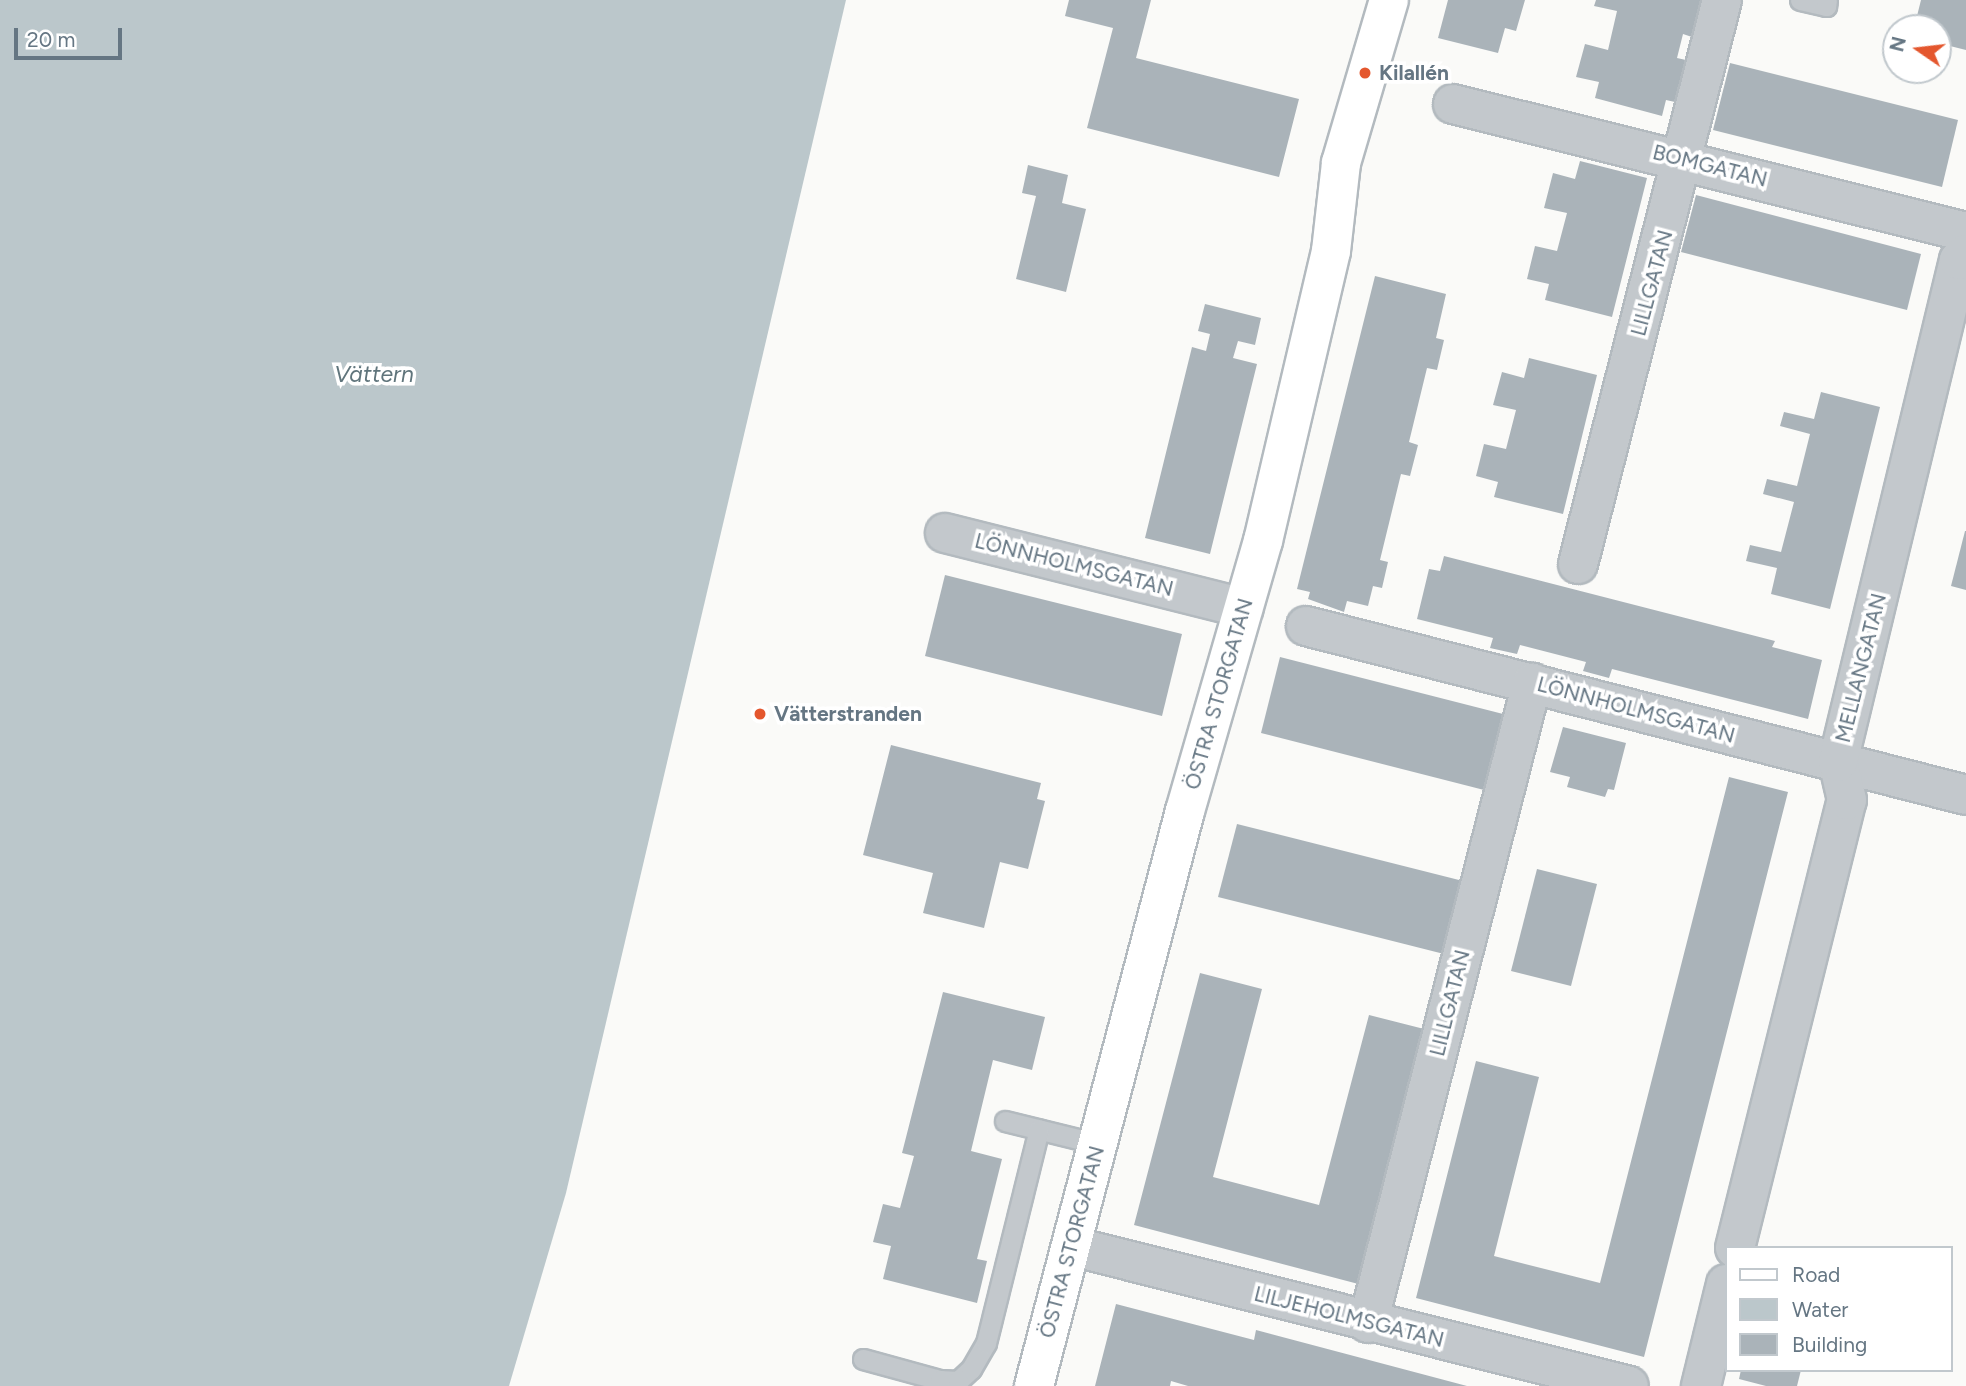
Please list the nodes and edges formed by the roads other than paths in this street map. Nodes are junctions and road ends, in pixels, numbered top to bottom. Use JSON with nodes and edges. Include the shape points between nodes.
{"nodes":[{"id":1,"x":1388,"y":0,"type":"edge"},
{"id":2,"x":1722,"y":0,"type":"edge"},
{"id":3,"x":1800,"y":0,"type":"edge"},
{"id":4,"x":1827,"y":0,"type":"edge"},
{"id":5,"x":1453,"y":104,"type":"dead end"},
{"id":6,"x":1684,"y":159,"type":"junction"},
{"id":7,"x":1966,"y":232,"type":"edge"},
{"id":8,"x":1966,"y":254,"type":"edge"},
{"id":9,"x":945,"y":533,"type":"dead end"},
{"id":10,"x":1578,"y":564,"type":"dead end"},
{"id":11,"x":1244,"y":608,"type":"junction"},
{"id":12,"x":1306,"y":626,"type":"dead end"},
{"id":13,"x":1532,"y":684,"type":"junction"},
{"id":14,"x":1838,"y":762,"type":"junction"},
{"id":15,"x":1966,"y":795,"type":"edge"},
{"id":16,"x":1005,"y":1121,"type":"dead end"},
{"id":17,"x":1038,"y":1129,"type":"junction"},
{"id":18,"x":1098,"y":1144,"type":"junction"},
{"id":19,"x":1071,"y":1246,"type":"junction"},
{"id":20,"x":1736,"y":1246,"type":"edge"},
{"id":21,"x":1724,"y":1292,"type":"edge"},
{"id":22,"x":1368,"y":1323,"type":"junction"},
{"id":23,"x":863,"y":1359,"type":"dead end"},
{"id":24,"x":1034,"y":1386,"type":"edge"},
{"id":25,"x":1629,"y":1386,"type":"edge"},
{"id":26,"x":1701,"y":1386,"type":"edge"}],
"edges":[{"from":1,"to":11,"type":"street","name":"ÖSTRA STORGATAN","via":[[1341,163],[1331,251]]},
{"from":2,"to":6,"type":"street","name":"LILLGATAN"},
{"from":3,"to":4,"type":"lane","via":[[1826,6]]},
{"from":5,"to":6,"type":"street","name":"BOMGATAN"},
{"from":6,"to":7,"type":"street","name":"BOMGATAN"},
{"from":6,"to":10,"type":"street","name":"LILLGATAN"},
{"from":8,"to":14,"type":"street","name":"MELLANGATAN","via":[[1959,260]]},
{"from":9,"to":11,"type":"street","name":"LÖNNHOLMSGATAN"},
{"from":11,"to":18,"type":"street","name":"ÖSTRA STORGATAN"},
{"from":12,"to":13,"type":"street","name":"LÖNNHOLMSGATAN"},
{"from":13,"to":14,"type":"street","name":"LÖNNHOLMSGATAN"},
{"from":13,"to":22,"type":"street","name":"LILLGATAN"},
{"from":14,"to":15,"type":"street","name":"LÖNNHOLMSGATAN"},
{"from":14,"to":20,"type":"street","name":"MELLANGATAN","via":[[1847,800]]},
{"from":16,"to":17,"type":"lane"},
{"from":17,"to":18,"type":"lane"},
{"from":17,"to":23,"type":"lane","via":[[986,1343],[971,1369],[958,1381],[940,1380]]},
{"from":18,"to":19,"type":"street","name":"ÖSTRA STORGATAN"},
{"from":19,"to":22,"type":"street","name":"LILJEHOLMSGATAN"},
{"from":19,"to":24,"type":"street","name":"ÖSTRA STORGATAN"},
{"from":21,"to":26,"type":"street"},
{"from":22,"to":25,"type":"street","name":"LILJEHOLMSGATAN"}]}
